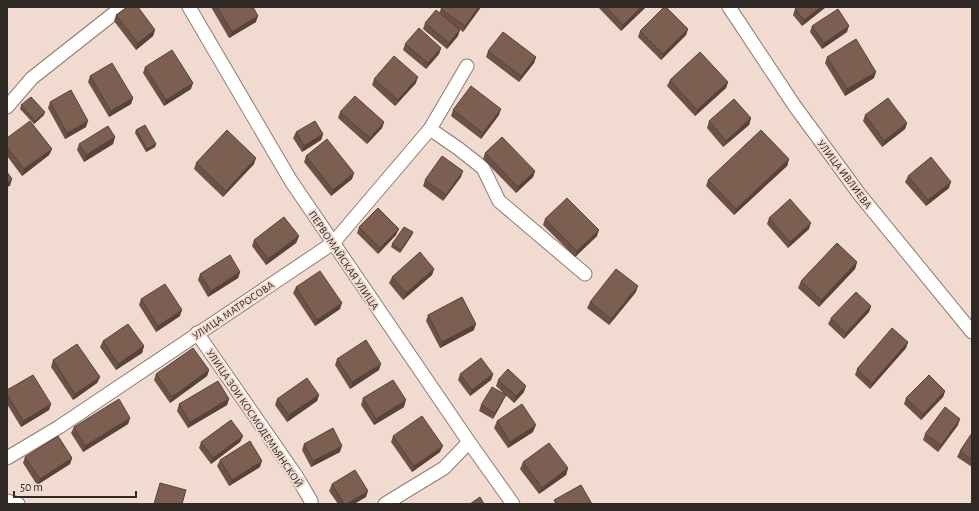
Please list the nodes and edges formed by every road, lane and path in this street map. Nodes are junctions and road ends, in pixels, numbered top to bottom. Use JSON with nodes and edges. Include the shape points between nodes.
{"nodes":[{"id":1,"x":122,"y":7,"type":"edge"},
{"id":2,"x":189,"y":7,"type":"edge"},
{"id":3,"x":729,"y":7,"type":"edge"},
{"id":4,"x":467,"y":66,"type":"dead end"},
{"id":5,"x":7,"y":107,"type":"edge"},
{"id":6,"x":430,"y":129,"type":"junction"},
{"id":7,"x":333,"y":243,"type":"junction"},
{"id":8,"x":585,"y":274,"type":"dead end"},
{"id":9,"x":972,"y":332,"type":"edge"},
{"id":10,"x":197,"y":333,"type":"junction"},
{"id":11,"x":469,"y":442,"type":"junction"},
{"id":12,"x":7,"y":458,"type":"edge"},
{"id":13,"x":7,"y":501,"type":"edge"},
{"id":14,"x":18,"y":504,"type":"edge"},
{"id":15,"x":311,"y":504,"type":"edge"},
{"id":16,"x":385,"y":504,"type":"edge"},
{"id":17,"x":513,"y":504,"type":"edge"}],
"edges":[{"from":1,"to":5,"type":"street","via":[[32,78]]},
{"from":2,"to":7,"type":"street","name":"ПЕРВОМАЙСКАЯ УЛИЦА","via":[[291,181]]},
{"from":3,"to":9,"type":"street","name":"УЛИЦА ИВЛИЕВА","via":[[794,105],[860,195]]},
{"from":4,"to":6,"type":"street","name":"УЛИЦА МАТРОСОВА"},
{"from":6,"to":7,"type":"street","name":"УЛИЦА МАТРОСОВА"},
{"from":6,"to":8,"type":"street","via":[[483,168],[499,201]]},
{"from":7,"to":10,"type":"street","name":"УЛИЦА МАТРОСОВА"},
{"from":7,"to":11,"type":"street","name":"ПЕРВОМАЙСКАЯ УЛИЦА"},
{"from":10,"to":12,"type":"street","name":"УЛИЦА МАТРОСОВА","via":[[59,427]]},
{"from":10,"to":15,"type":"street","name":"УЛИЦА ЗОИ КОСМОДЕМЬЯНСКОЙ","via":[[297,477]]},
{"from":11,"to":16,"type":"street","via":[[444,468]]},
{"from":11,"to":17,"type":"street","name":"ПЕРВОМАЙСКАЯ УЛИЦА"},
{"from":13,"to":14,"type":"street"}]}
